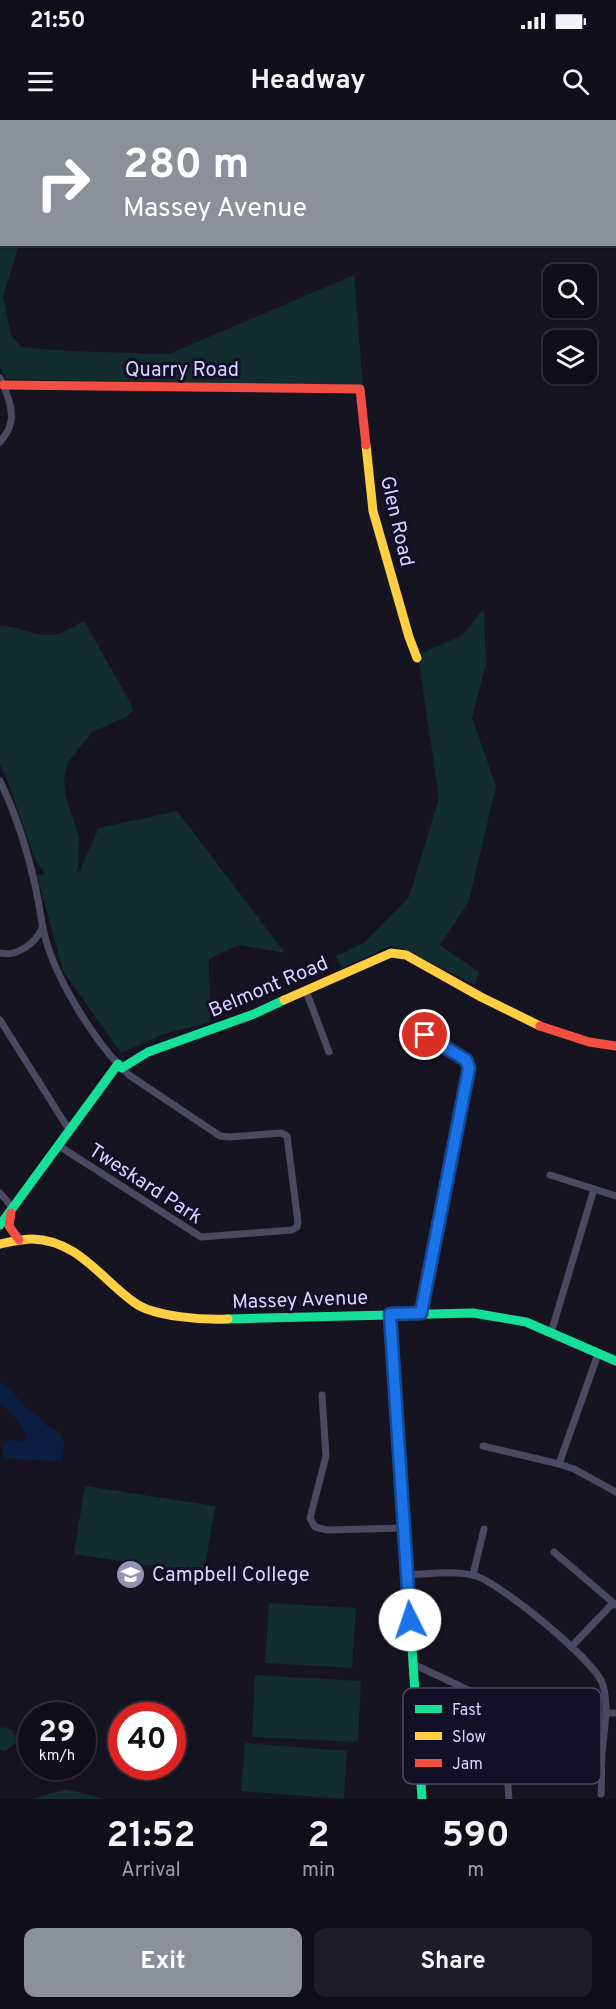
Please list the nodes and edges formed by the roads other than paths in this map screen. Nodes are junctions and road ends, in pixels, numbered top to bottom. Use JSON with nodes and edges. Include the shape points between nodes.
{"nodes":[{"id":1,"x":2,"y":381,"type":"edge"},
{"id":2,"x":360,"y":389,"type":"joint"},
{"id":3,"x":0,"y":442,"type":"edge"},
{"id":4,"x":417,"y":658,"type":"dead end"},
{"id":5,"x":0,"y":781,"type":"edge"},
{"id":6,"x":42,"y":928,"type":"junction"},
{"id":7,"x":0,"y":953,"type":"edge"},
{"id":8,"x":306,"y":991,"type":"junction"},
{"id":9,"x":0,"y":1020,"type":"edge"},
{"id":10,"x":425,"y":1035,"type":"dead end"},
{"id":11,"x":616,"y":1046,"type":"edge"},
{"id":12,"x":329,"y":1052,"type":"dead end"},
{"id":13,"x":120,"y":1066,"type":"junction"},
{"id":14,"x":71,"y":1130,"type":"junction"},
{"id":15,"x":59,"y":1146,"type":"junction"},
{"id":16,"x":550,"y":1175,"type":"dead end"},
{"id":17,"x":594,"y":1189,"type":"junction"},
{"id":18,"x":0,"y":1193,"type":"edge"},
{"id":19,"x":616,"y":1196,"type":"edge"},
{"id":20,"x":13,"y":1208,"type":"junction"},
{"id":21,"x":0,"y":1225,"type":"edge"},
{"id":22,"x":19,"y":1240,"type":"junction"},
{"id":23,"x":0,"y":1244,"type":"edge"},
{"id":24,"x":421,"y":1313,"type":"junction"},
{"id":25,"x":390,"y":1314,"type":"junction"},
{"id":26,"x":551,"y":1333,"type":"junction"},
{"id":27,"x":598,"y":1354,"type":"junction"},
{"id":28,"x":616,"y":1361,"type":"edge"},
{"id":29,"x":322,"y":1395,"type":"dead end"},
{"id":30,"x":483,"y":1446,"type":"dead end"},
{"id":31,"x":559,"y":1464,"type":"junction"},
{"id":32,"x":616,"y":1492,"type":"edge"},
{"id":33,"x":403,"y":1528,"type":"junction"},
{"id":34,"x":484,"y":1528,"type":"dead end"},
{"id":35,"x":554,"y":1552,"type":"dead end"},
{"id":36,"x":407,"y":1575,"type":"junction"},
{"id":37,"x":473,"y":1575,"type":"junction"},
{"id":38,"x":615,"y":1604,"type":"edge"},
{"id":39,"x":571,"y":1647,"type":"junction"},
{"id":40,"x":413,"y":1664,"type":"junction"},
{"id":41,"x":415,"y":1688,"type":"edge"},
{"id":42,"x":464,"y":1688,"type":"edge"},
{"id":43,"x":606,"y":1713,"type":"junction"},
{"id":44,"x":616,"y":1713,"type":"edge"},
{"id":45,"x":602,"y":1760,"type":"joint"},
{"id":46,"x":421,"y":1784,"type":"edge"},
{"id":47,"x":508,"y":1784,"type":"edge"},
{"id":48,"x":601,"y":1794,"type":"dead end"},
{"id":49,"x":422,"y":1799,"type":"edge"},
{"id":50,"x":509,"y":1799,"type":"edge"}],
"edges":[{"from":1,"to":2,"type":"street","name":"Quarry Road","via":[[116,387]]},
{"from":1,"to":3,"type":"street","via":[[11,424]]},
{"from":2,"to":4,"type":"street","name":"Glen Road","via":[[373,511]]},
{"from":5,"to":6,"type":"street","via":[[25,843]]},
{"from":6,"to":7,"type":"street","via":[[38,937],[16,952]]},
{"from":6,"to":13,"type":"street","via":[[52,960],[72,998]]},
{"from":8,"to":11,"type":"street","name":"Belmont Road","via":[[380,957],[398,953],[539,1024],[579,1039]]},
{"from":8,"to":12,"type":"street"},
{"from":8,"to":13,"type":"street","name":"Belmont Road"},
{"from":9,"to":14,"type":"street"},
{"from":10,"to":24,"type":"street","via":[[466,1060],[469,1068]]},
{"from":13,"to":14,"type":"street","name":"Belmont Road"},
{"from":13,"to":15,"type":"street","name":"Tweskard Park","via":[[220,1136],[287,1136],[297,1227],[201,1238]]},
{"from":14,"to":15,"type":"street","name":"Belmont Road"},
{"from":15,"to":20,"type":"street","name":"Belmont Road"},
{"from":16,"to":17,"type":"street"},
{"from":17,"to":19,"type":"street"},
{"from":17,"to":26,"type":"street"},
{"from":18,"to":20,"type":"street"},
{"from":20,"to":21,"type":"street","name":"Belmont Road"},
{"from":20,"to":22,"type":"street","via":[[9,1226]]},
{"from":22,"to":23,"type":"street","name":"Massey Avenue"},
{"from":22,"to":25,"type":"street","name":"Massey Avenue","via":[[46,1241],[65,1247],[85,1258],[136,1304],[190,1318]]},
{"from":24,"to":25,"type":"street","name":"Massey Avenue"},
{"from":24,"to":26,"type":"street","name":"Massey Avenue","via":[[473,1313],[526,1322]]},
{"from":25,"to":33,"type":"street"},
{"from":26,"to":27,"type":"street","name":"Massey Avenue"},
{"from":27,"to":28,"type":"street","name":"Massey Avenue"},
{"from":27,"to":31,"type":"street"},
{"from":29,"to":33,"type":"street","via":[[326,1456],[311,1512],[313,1523],[327,1530]]},
{"from":30,"to":31,"type":"street"},
{"from":31,"to":32,"type":"street"},
{"from":33,"to":36,"type":"street"},
{"from":34,"to":37,"type":"street"},
{"from":35,"to":38,"type":"street"},
{"from":36,"to":37,"type":"street"},
{"from":36,"to":40,"type":"street"},
{"from":37,"to":39,"type":"street","via":[[535,1614]]},
{"from":38,"to":39,"type":"street"},
{"from":39,"to":43,"type":"street","via":[[597,1672],[603,1685]]},
{"from":40,"to":41,"type":"street"},
{"from":40,"to":42,"type":"street"},
{"from":43,"to":44,"type":"street"},
{"from":43,"to":45,"type":"street"},
{"from":45,"to":48,"type":"street"},
{"from":46,"to":49,"type":"street"},
{"from":47,"to":50,"type":"street"}]}
